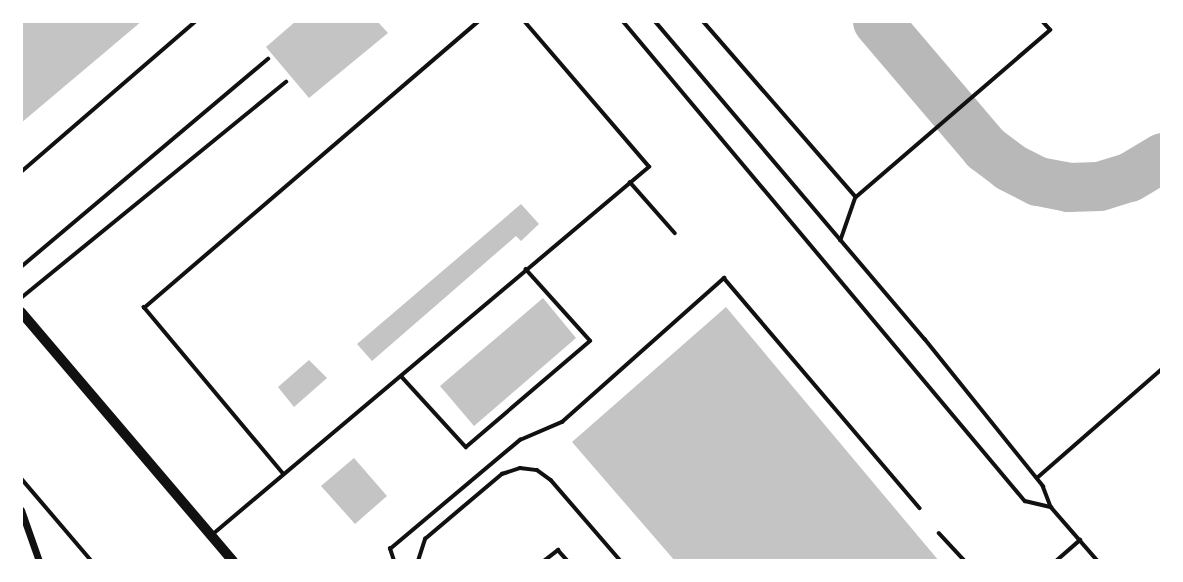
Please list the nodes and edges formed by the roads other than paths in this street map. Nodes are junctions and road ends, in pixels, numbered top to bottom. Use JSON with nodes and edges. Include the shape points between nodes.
{"nodes":[{"id":1,"x":196,"y":21,"type":"edge"},
{"id":2,"x":479,"y":21,"type":"edge"},
{"id":3,"x":524,"y":21,"type":"edge"},
{"id":4,"x":623,"y":21,"type":"edge"},
{"id":5,"x":655,"y":21,"type":"edge"},
{"id":6,"x":703,"y":21,"type":"edge"},
{"id":7,"x":1042,"y":21,"type":"edge"},
{"id":8,"x":268,"y":60,"type":"dead end"},
{"id":9,"x":286,"y":82,"type":"dead end"},
{"id":10,"x":21,"y":172,"type":"edge"},
{"id":11,"x":630,"y":182,"type":"junction"},
{"id":12,"x":856,"y":197,"type":"junction"},
{"id":13,"x":675,"y":233,"type":"dead end"},
{"id":14,"x":841,"y":240,"type":"junction"},
{"id":15,"x":21,"y":267,"type":"edge"},
{"id":16,"x":526,"y":270,"type":"junction"},
{"id":17,"x":21,"y":298,"type":"edge"},
{"id":18,"x":21,"y":312,"type":"edge"},
{"id":19,"x":1162,"y":369,"type":"edge"},
{"id":20,"x":402,"y":377,"type":"junction"},
{"id":21,"x":284,"y":474,"type":"junction"},
{"id":22,"x":21,"y":478,"type":"edge"},
{"id":23,"x":1037,"y":478,"type":"junction"},
{"id":24,"x":1051,"y":507,"type":"junction"},
{"id":25,"x":920,"y":508,"type":"dead end"},
{"id":26,"x":21,"y":510,"type":"edge"},
{"id":27,"x":939,"y":533,"type":"dead end"},
{"id":28,"x":211,"y":535,"type":"junction"},
{"id":29,"x":1080,"y":540,"type":"junction"},
{"id":30,"x":38,"y":561,"type":"edge"},
{"id":31,"x":92,"y":561,"type":"edge"},
{"id":32,"x":233,"y":561,"type":"edge"},
{"id":33,"x":394,"y":561,"type":"edge"},
{"id":34,"x":418,"y":561,"type":"edge"},
{"id":35,"x":544,"y":561,"type":"edge"},
{"id":36,"x":568,"y":561,"type":"edge"},
{"id":37,"x":621,"y":561,"type":"edge"},
{"id":38,"x":965,"y":561,"type":"edge"},
{"id":39,"x":1056,"y":561,"type":"edge"},
{"id":40,"x":1098,"y":561,"type":"edge"}],
"edges":[{"from":1,"to":10,"type":"lane"},
{"from":2,"to":21,"type":"lane","via":[[144,308]]},
{"from":3,"to":11,"type":"lane","via":[[649,167]]},
{"from":4,"to":24,"type":"lane","via":[[1025,500]]},
{"from":5,"to":14,"type":"lane"},
{"from":6,"to":12,"type":"lane"},
{"from":7,"to":12,"type":"lane","via":[[1050,30]]},
{"from":8,"to":15,"type":"lane"},
{"from":9,"to":17,"type":"lane"},
{"from":11,"to":13,"type":"lane"},
{"from":11,"to":16,"type":"lane"},
{"from":12,"to":14,"type":"lane"},
{"from":14,"to":23,"type":"lane"},
{"from":16,"to":20,"type":"lane"},
{"from":16,"to":20,"type":"lane","via":[[590,341],[466,447]]},
{"from":18,"to":28,"type":"street"},
{"from":19,"to":23,"type":"lane"},
{"from":20,"to":21,"type":"lane"},
{"from":21,"to":28,"type":"lane"},
{"from":22,"to":31,"type":"lane"},
{"from":23,"to":24,"type":"lane"},
{"from":24,"to":29,"type":"lane"},
{"from":25,"to":33,"type":"lane","via":[[724,278],[562,422],[520,440],[390,549]]},
{"from":26,"to":30,"type":"street"},
{"from":27,"to":38,"type":"lane"},
{"from":28,"to":32,"type":"street"},
{"from":29,"to":39,"type":"lane"},
{"from":29,"to":40,"type":"lane"},
{"from":34,"to":37,"type":"lane","via":[[425,539],[502,474],[520,468],[537,470],[551,480]]},
{"from":35,"to":36,"type":"lane","via":[[558,550]]}]}
